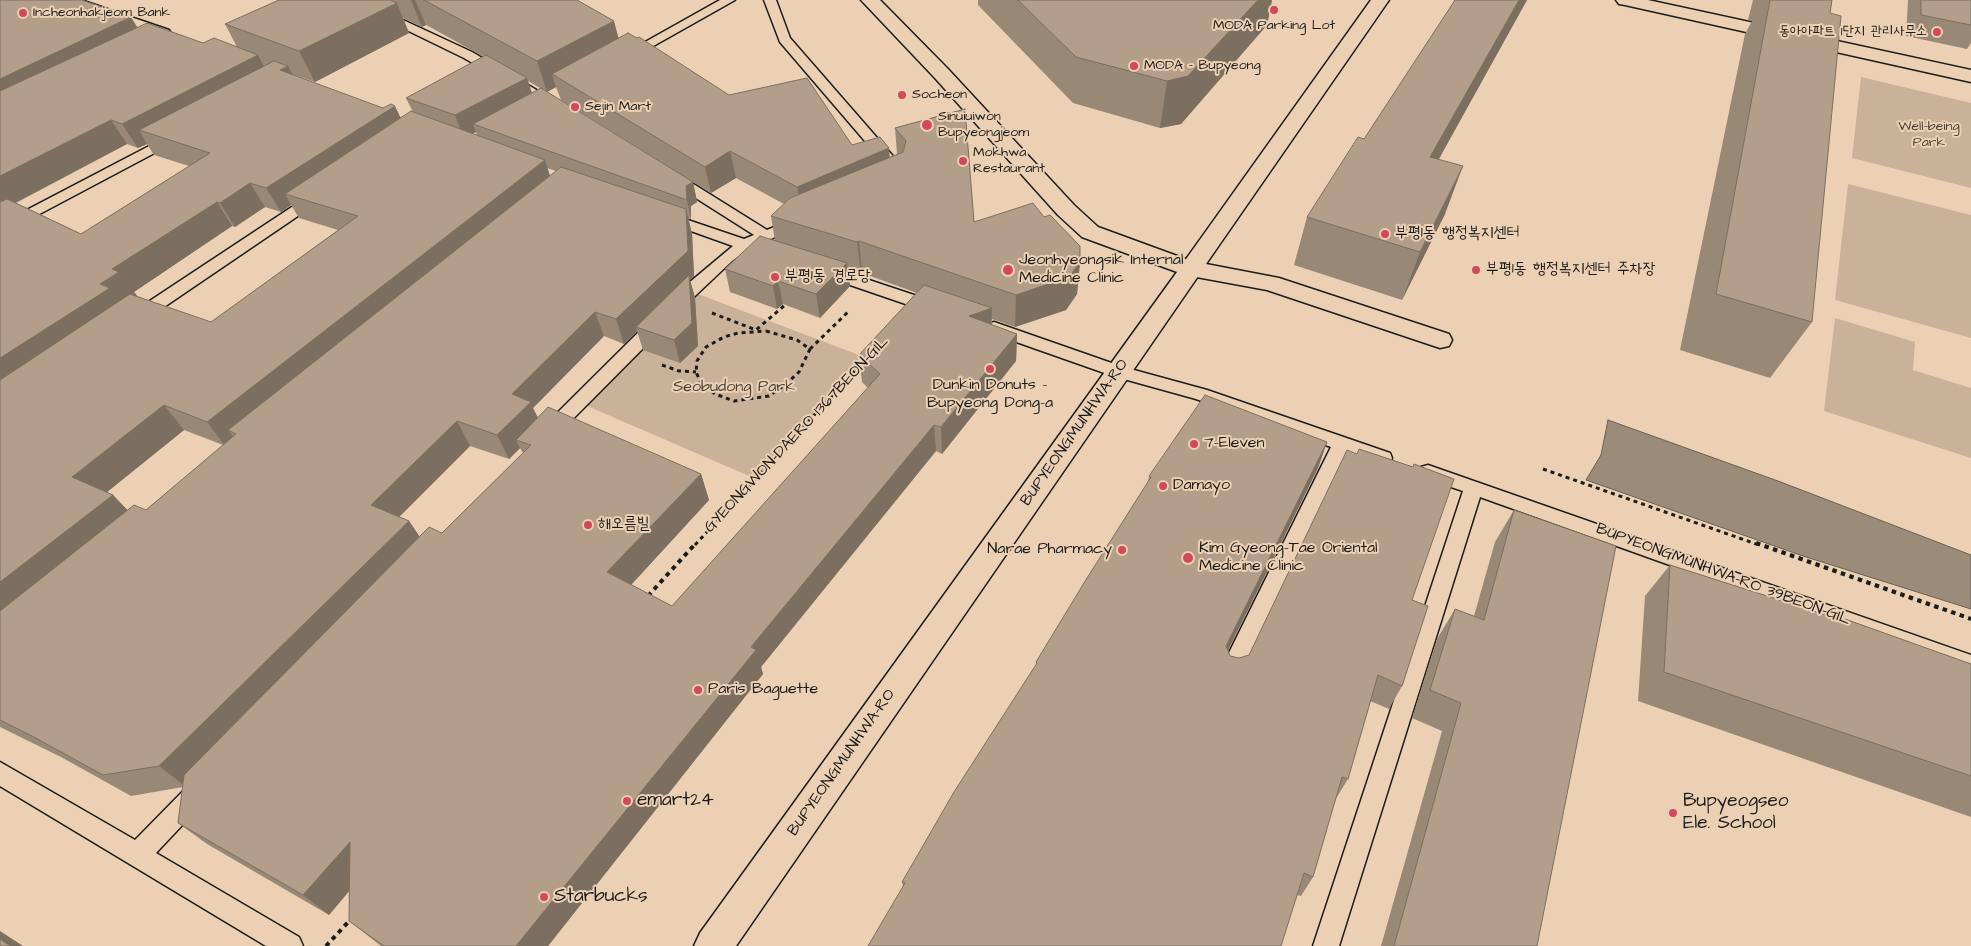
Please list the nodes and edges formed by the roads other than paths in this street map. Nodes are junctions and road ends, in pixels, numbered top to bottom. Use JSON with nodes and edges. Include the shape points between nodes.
{"nodes":[{"id":1,"x":70,"y":0,"type":"edge"},
{"id":2,"x":351,"y":0,"type":"edge"},
{"id":3,"x":729,"y":0,"type":"edge"},
{"id":4,"x":770,"y":0,"type":"edge"},
{"id":5,"x":870,"y":0,"type":"edge"},
{"id":6,"x":1380,"y":0,"type":"edge"},
{"id":7,"x":1625,"y":0,"type":"edge"},
{"id":8,"x":154,"y":44,"type":"edge"},
{"id":9,"x":616,"y":62,"type":"edge"},
{"id":10,"x":1971,"y":76,"type":"edge"},
{"id":11,"x":551,"y":97,"type":"junction"},
{"id":12,"x":530,"y":108,"type":"edge"},
{"id":13,"x":570,"y":114,"type":"edge"},
{"id":14,"x":188,"y":130,"type":"edge"},
{"id":15,"x":894,"y":166,"type":"edge"},
{"id":16,"x":665,"y":173,"type":"edge"},
{"id":17,"x":330,"y":189,"type":"edge"},
{"id":18,"x":651,"y":212,"type":"edge"},
{"id":19,"x":810,"y":217,"type":"edge"},
{"id":20,"x":6,"y":227,"type":"edge"},
{"id":21,"x":766,"y":236,"type":"junction"},
{"id":22,"x":744,"y":245,"type":"junction"},
{"id":23,"x":790,"y":260,"type":"edge"},
{"id":24,"x":809,"y":266,"type":"edge"},
{"id":25,"x":1191,"y":269,"type":"junction"},
{"id":26,"x":946,"y":312,"type":"edge"},
{"id":27,"x":982,"y":324,"type":"edge"},
{"id":28,"x":124,"y":326,"type":"edge"},
{"id":29,"x":1440,"y":340,"type":"dead end"},
{"id":30,"x":1119,"y":372,"type":"junction"},
{"id":31,"x":539,"y":442,"type":"edge"},
{"id":32,"x":1341,"y":445,"type":"junction"},
{"id":33,"x":1474,"y":487,"type":"junction"},
{"id":34,"x":1971,"y":664,"type":"edge"},
{"id":35,"x":1231,"y":671,"type":"edge"},
{"id":36,"x":0,"y":773,"type":"edge"},
{"id":37,"x":213,"y":777,"type":"edge"},
{"id":38,"x":137,"y":855,"type":"junction"},
{"id":39,"x":290,"y":946,"type":"edge"},
{"id":40,"x":713,"y":946,"type":"edge"},
{"id":41,"x":1326,"y":946,"type":"edge"}],
"edges":[{"from":1,"to":8,"type":"lane","via":[[176,37]]},
{"from":2,"to":11,"type":"lane"},
{"from":3,"to":9,"type":"lane"},
{"from":4,"to":15,"type":"lane","via":[[784,39]]},
{"from":5,"to":25,"type":"street","via":[[1090,232]]},
{"from":6,"to":25,"type":"street","name":"BUPYEONGMUNHWA-RO"},
{"from":7,"to":10,"type":"street"},
{"from":11,"to":12,"type":"lane"},
{"from":11,"to":13,"type":"lane"},
{"from":14,"to":20,"type":"lane"},
{"from":16,"to":21,"type":"lane"},
{"from":17,"to":28,"type":"lane"},
{"from":18,"to":22,"type":"lane"},
{"from":19,"to":21,"type":"lane"},
{"from":21,"to":22,"type":"lane"},
{"from":22,"to":23,"type":"lane"},
{"from":22,"to":31,"type":"lane","via":[[681,301]]},
{"from":24,"to":26,"type":"lane"},
{"from":25,"to":29,"type":"street","via":[[1271,283]]},
{"from":25,"to":30,"type":"street","name":"BUPYEONGMUNHWA-RO"},
{"from":27,"to":30,"type":"lane"},
{"from":30,"to":32,"type":"lane","name":"BUPYEONGMUNHWA-RO 39BEON-GIL","via":[[1201,394]]},
{"from":30,"to":40,"type":"street","name":"BUPYEONGMUNHWA-RO"},
{"from":32,"to":33,"type":"lane","name":"BUPYEONGMUNHWA-RO 39BEON-GIL"},
{"from":32,"to":35,"type":"lane"},
{"from":33,"to":34,"type":"lane","name":"BUPYEONGMUNHWA-RO 39BEON-GIL"},
{"from":33,"to":41,"type":"lane"},
{"from":36,"to":38,"type":"lane"},
{"from":37,"to":38,"type":"lane"},
{"from":38,"to":39,"type":"lane"}]}
